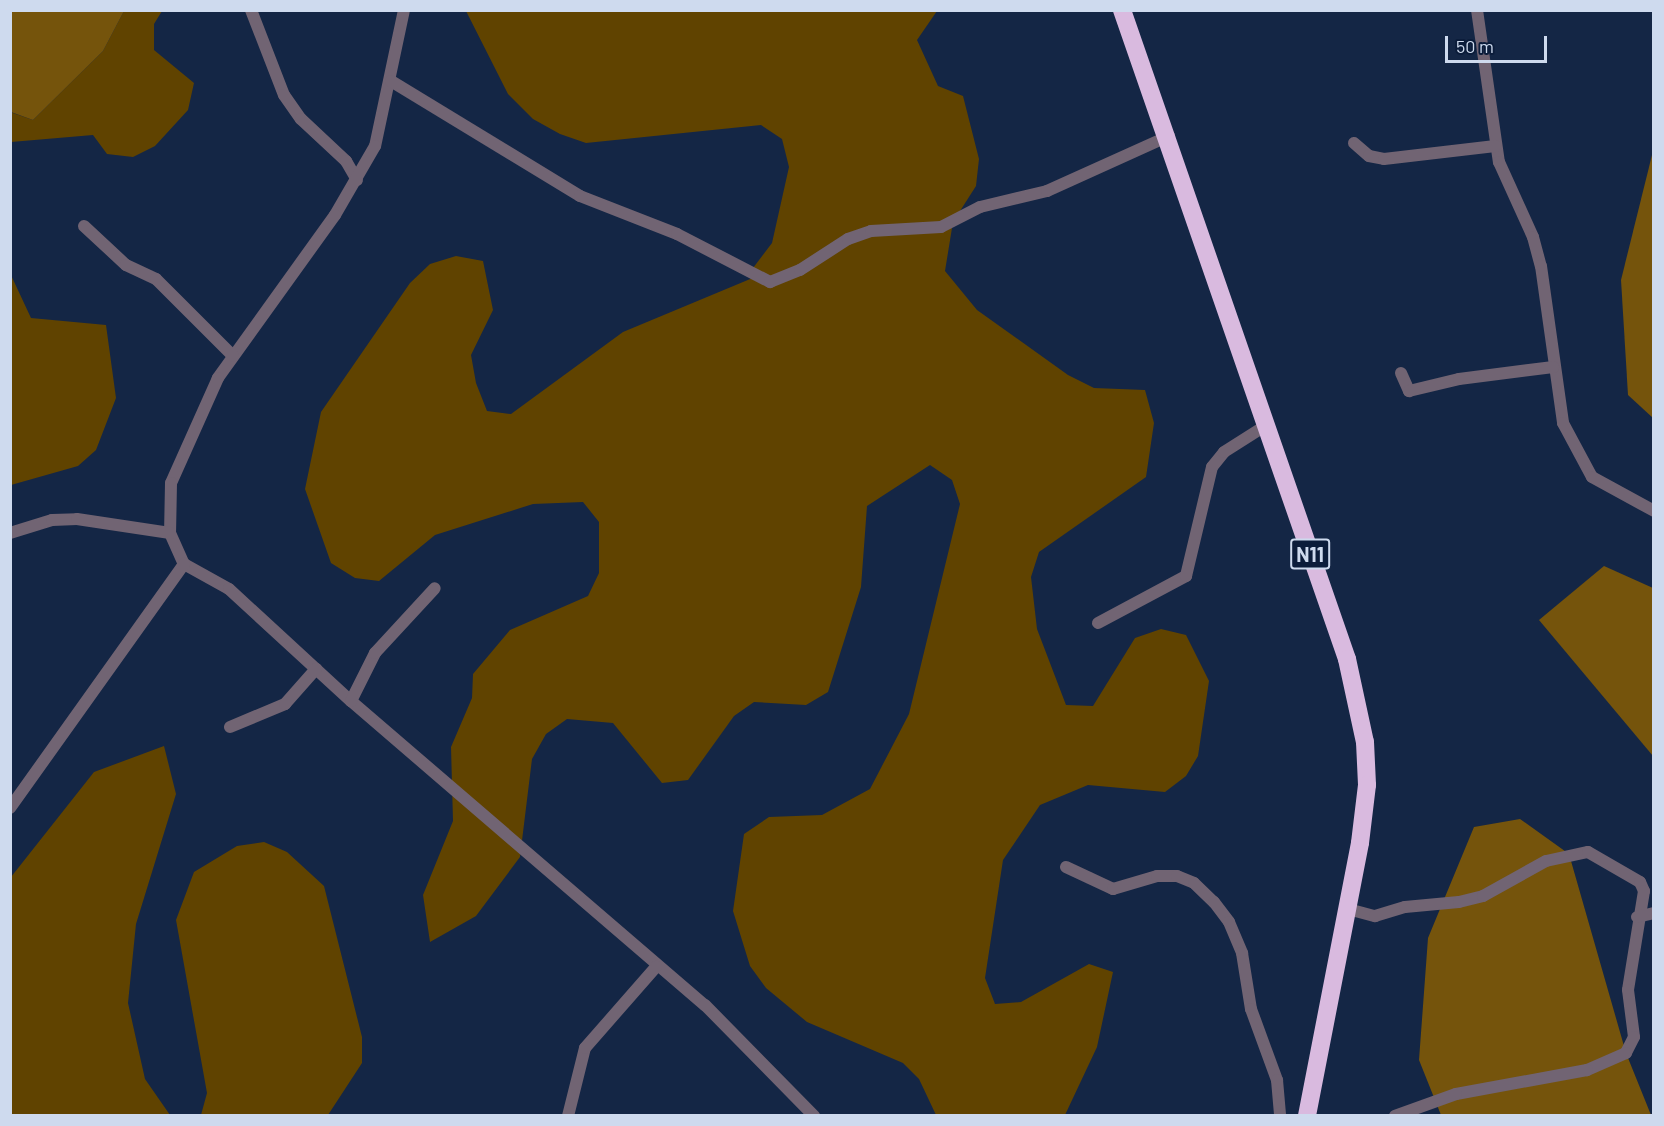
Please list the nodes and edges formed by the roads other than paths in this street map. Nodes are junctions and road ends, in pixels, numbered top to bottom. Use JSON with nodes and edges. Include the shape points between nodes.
{"nodes":[{"id":1,"x":250,"y":10,"type":"edge"},
{"id":2,"x":404,"y":10,"type":"edge"},
{"id":3,"x":1122,"y":10,"type":"edge"},
{"id":4,"x":1477,"y":10,"type":"edge"},
{"id":5,"x":391,"y":81,"type":"junction"},
{"id":6,"x":1169,"y":136,"type":"junction"},
{"id":7,"x":1354,"y":143,"type":"dead end"},
{"id":8,"x":1495,"y":146,"type":"junction"},
{"id":9,"x":357,"y":180,"type":"junction"},
{"id":10,"x":84,"y":226,"type":"dead end"},
{"id":11,"x":233,"y":356,"type":"junction"},
{"id":12,"x":1553,"y":367,"type":"junction"},
{"id":13,"x":1401,"y":373,"type":"dead end"},
{"id":14,"x":1265,"y":426,"type":"junction"},
{"id":15,"x":1653,"y":511,"type":"edge"},
{"id":16,"x":10,"y":533,"type":"edge"},
{"id":17,"x":170,"y":533,"type":"junction"},
{"id":18,"x":184,"y":564,"type":"junction"},
{"id":19,"x":435,"y":588,"type":"dead end"},
{"id":20,"x":1098,"y":623,"type":"dead end"},
{"id":21,"x":316,"y":669,"type":"junction"},
{"id":22,"x":351,"y":701,"type":"junction"},
{"id":23,"x":230,"y":727,"type":"dead end"},
{"id":24,"x":10,"y":807,"type":"edge"},
{"id":25,"x":1066,"y":867,"type":"dead end"},
{"id":26,"x":1348,"y":909,"type":"junction"},
{"id":27,"x":1653,"y":913,"type":"edge"},
{"id":28,"x":1637,"y":917,"type":"junction"},
{"id":29,"x":656,"y":967,"type":"junction"},
{"id":30,"x":568,"y":1116,"type":"edge"},
{"id":31,"x":814,"y":1116,"type":"edge"},
{"id":32,"x":1280,"y":1116,"type":"edge"},
{"id":33,"x":1307,"y":1116,"type":"edge"},
{"id":34,"x":1395,"y":1116,"type":"edge"}],
"edges":[{"from":1,"to":9,"type":"street","via":[[284,94],[301,119],[346,161]]},
{"from":2,"to":5,"type":"street"},
{"from":3,"to":6,"type":"highway","number":"N11"},
{"from":4,"to":8,"type":"street"},
{"from":5,"to":6,"type":"street","via":[[580,196],[677,234],[770,282],[800,270],[848,239],[871,231],[941,227],[980,207],[1047,191]]},
{"from":5,"to":9,"type":"street","via":[[383,124]]},
{"from":6,"to":14,"type":"highway","number":"N11"},
{"from":7,"to":8,"type":"street","via":[[1369,156],[1384,159]]},
{"from":8,"to":12,"type":"street","via":[[1508,188],[1533,237],[1542,266]]},
{"from":9,"to":11,"type":"street"},
{"from":10,"to":11,"type":"street","via":[[126,265],[156,279]]},
{"from":11,"to":17,"type":"street","via":[[209,396],[171,483]]},
{"from":12,"to":13,"type":"street","via":[[1459,379],[1413,391],[1407,389]]},
{"from":12,"to":15,"type":"street","via":[[1558,406],[1579,459],[1606,488]]},
{"from":14,"to":20,"type":"street","via":[[1224,452],[1212,467],[1185,576]]},
{"from":14,"to":26,"type":"highway","number":"N11","via":[[1347,659],[1365,742],[1367,785]]},
{"from":16,"to":17,"type":"street","via":[[52,520],[77,519]]},
{"from":17,"to":18,"type":"street"},
{"from":18,"to":21,"type":"street","via":[[229,590]]},
{"from":18,"to":24,"type":"street"},
{"from":19,"to":22,"type":"street","via":[[375,653]]},
{"from":21,"to":22,"type":"street"},
{"from":21,"to":23,"type":"street","via":[[285,704]]},
{"from":22,"to":29,"type":"street"},
{"from":25,"to":32,"type":"street","via":[[1113,889],[1157,876],[1177,876],[1194,883],[1214,902],[1229,922],[1242,953],[1251,1009],[1277,1080]]},
{"from":26,"to":28,"type":"street","via":[[1375,916],[1405,907],[1459,902],[1483,896],[1546,861],[1588,852],[1643,886]]},
{"from":26,"to":33,"type":"highway","number":"N11"},
{"from":27,"to":28,"type":"street"},
{"from":28,"to":34,"type":"street","via":[[1628,990],[1634,1037],[1626,1053],[1587,1070],[1456,1094]]},
{"from":29,"to":30,"type":"street","via":[[585,1048]]},
{"from":29,"to":31,"type":"street","via":[[720,1020]]}]}
